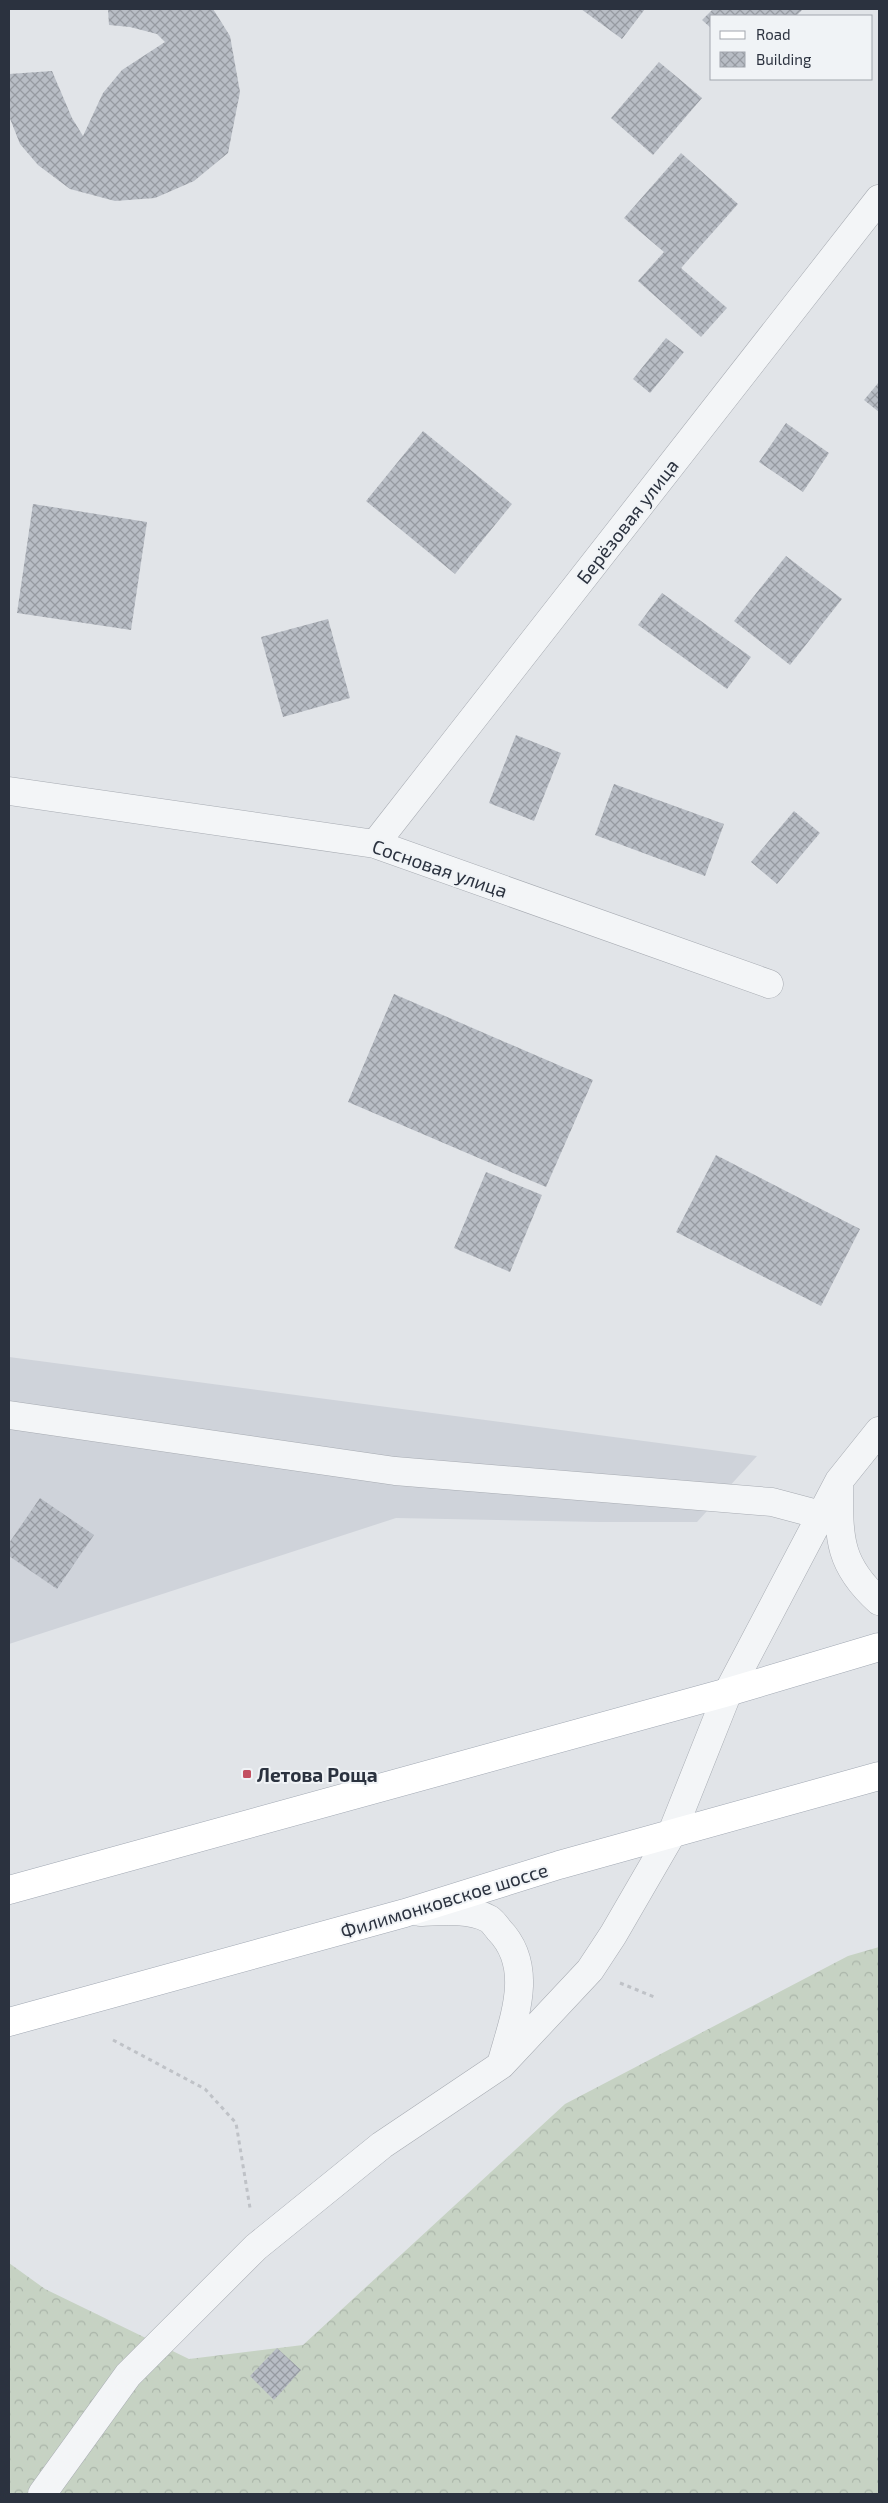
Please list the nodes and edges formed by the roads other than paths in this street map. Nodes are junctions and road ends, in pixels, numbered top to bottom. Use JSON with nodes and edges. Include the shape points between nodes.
{"nodes":[{"id":1,"x":879,"y":198,"type":"edge"},
{"id":2,"x":9,"y":791,"type":"edge"},
{"id":3,"x":375,"y":844,"type":"junction"},
{"id":4,"x":769,"y":984,"type":"dead end"},
{"id":5,"x":9,"y":1415,"type":"edge"},
{"id":6,"x":879,"y":1431,"type":"edge"},
{"id":7,"x":839,"y":1481,"type":"junction"},
{"id":8,"x":821,"y":1515,"type":"junction"},
{"id":9,"x":879,"y":1601,"type":"edge"},
{"id":10,"x":879,"y":1648,"type":"edge"},
{"id":11,"x":728,"y":1692,"type":"junction"},
{"id":12,"x":879,"y":1776,"type":"edge"},
{"id":13,"x":671,"y":1835,"type":"junction"},
{"id":14,"x":9,"y":1890,"type":"edge"},
{"id":15,"x":405,"y":1913,"type":"junction"},
{"id":16,"x":9,"y":2022,"type":"edge"},
{"id":17,"x":501,"y":2065,"type":"junction"},
{"id":18,"x":42,"y":2494,"type":"edge"}],
"edges":[{"from":1,"to":3,"type":"street","name":"Берёзовая улица"},
{"from":2,"to":3,"type":"street","name":"Сосновая улица"},
{"from":3,"to":4,"type":"street","name":"Сосновая улица"},
{"from":5,"to":8,"type":"street","via":[[395,1471],[772,1502]]},
{"from":6,"to":7,"type":"street"},
{"from":7,"to":8,"type":"street"},
{"from":7,"to":9,"type":"street","via":[[839,1531],[846,1561],[865,1589]]},
{"from":8,"to":11,"type":"street"},
{"from":10,"to":11,"type":"main road"},
{"from":11,"to":13,"type":"street"},
{"from":11,"to":14,"type":"main road"},
{"from":12,"to":13,"type":"main road","name":"Филимонковское шоссе"},
{"from":13,"to":15,"type":"main road","name":"Филимонковское шоссе","via":[[559,1865]]},
{"from":13,"to":17,"type":"street","via":[[590,1970]]},
{"from":15,"to":16,"type":"main road","name":"Филимонковское шоссе"},
{"from":15,"to":17,"type":"street","via":[[453,1910],[489,1918],[509,1940],[517,1961],[520,1984]]},
{"from":17,"to":18,"type":"street","via":[[382,2145],[256,2247],[128,2375]]}]}
